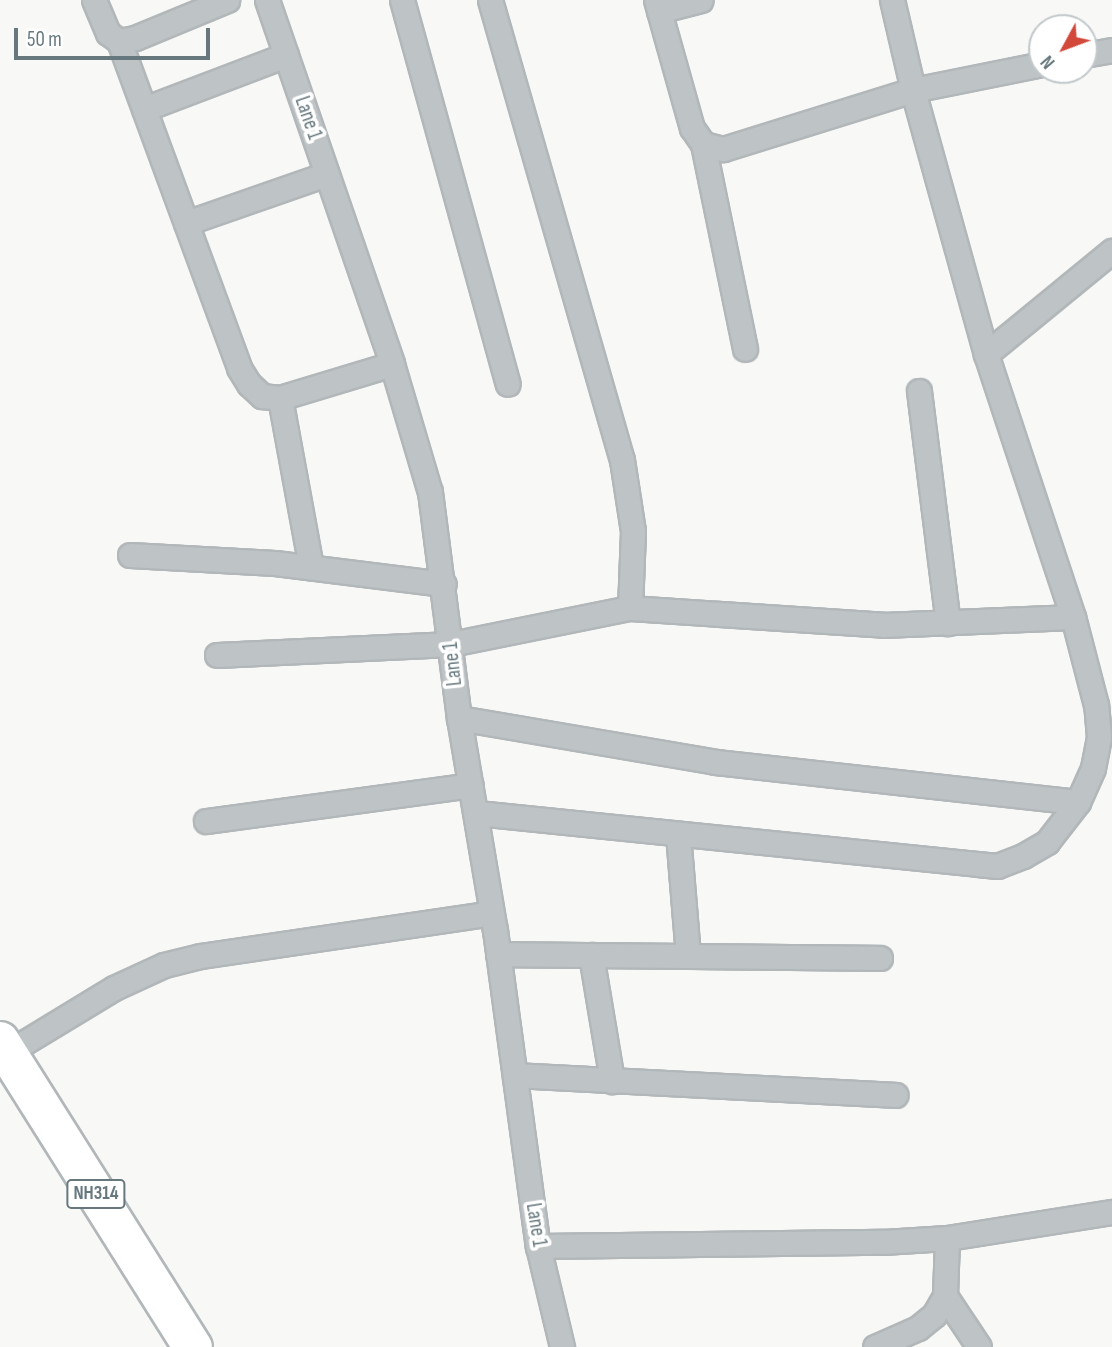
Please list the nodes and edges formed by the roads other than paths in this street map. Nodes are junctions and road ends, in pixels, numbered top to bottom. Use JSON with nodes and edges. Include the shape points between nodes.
{"nodes":[{"id":1,"x":94,"y":0,"type":"edge"},
{"id":2,"x":227,"y":0,"type":"edge"},
{"id":3,"x":267,"y":0,"type":"edge"},
{"id":4,"x":402,"y":0,"type":"edge"},
{"id":5,"x":490,"y":0,"type":"edge"},
{"id":6,"x":701,"y":0,"type":"edge"},
{"id":7,"x":892,"y":0,"type":"edge"},
{"id":8,"x":657,"y":5,"type":"edge"},
{"id":9,"x":119,"y":41,"type":"junction"},
{"id":10,"x":286,"y":55,"type":"junction"},
{"id":11,"x":1028,"y":67,"type":"edge"},
{"id":12,"x":913,"y":90,"type":"junction"},
{"id":13,"x":144,"y":109,"type":"junction"},
{"id":14,"x":704,"y":145,"type":"junction"},
{"id":15,"x":327,"y":174,"type":"junction"},
{"id":16,"x":186,"y":223,"type":"junction"},
{"id":17,"x":1112,"y":251,"type":"edge"},
{"id":18,"x":746,"y":349,"type":"dead end"},
{"id":19,"x":986,"y":354,"type":"junction"},
{"id":20,"x":392,"y":364,"type":"junction"},
{"id":21,"x":508,"y":384,"type":"dead end"},
{"id":22,"x":919,"y":391,"type":"dead end"},
{"id":23,"x":280,"y":398,"type":"junction"},
{"id":24,"x":130,"y":555,"type":"dead end"},
{"id":25,"x":311,"y":567,"type":"junction"},
{"id":26,"x":443,"y":584,"type":"junction"},
{"id":27,"x":629,"y":608,"type":"junction"},
{"id":28,"x":1073,"y":617,"type":"junction"},
{"id":29,"x":948,"y":623,"type":"junction"},
{"id":30,"x":452,"y":644,"type":"junction"},
{"id":31,"x":217,"y":655,"type":"dead end"},
{"id":32,"x":459,"y":718,"type":"junction"},
{"id":33,"x":471,"y":785,"type":"junction"},
{"id":34,"x":1077,"y":802,"type":"junction"},
{"id":35,"x":477,"y":813,"type":"junction"},
{"id":36,"x":206,"y":821,"type":"dead end"},
{"id":37,"x":678,"y":834,"type":"junction"},
{"id":38,"x":491,"y":913,"type":"junction"},
{"id":39,"x":498,"y":954,"type":"junction"},
{"id":40,"x":591,"y":955,"type":"junction"},
{"id":41,"x":688,"y":956,"type":"junction"},
{"id":42,"x":880,"y":958,"type":"dead end"},
{"id":43,"x":4,"y":1047,"type":"edge"},
{"id":44,"x":515,"y":1075,"type":"junction"},
{"id":45,"x":612,"y":1081,"type":"junction"},
{"id":46,"x":895,"y":1095,"type":"dead end"},
{"id":47,"x":1112,"y":1212,"type":"edge"},
{"id":48,"x":947,"y":1238,"type":"junction"},
{"id":49,"x":538,"y":1246,"type":"junction"},
{"id":50,"x":945,"y":1296,"type":"junction"},
{"id":51,"x":192,"y":1347,"type":"edge"},
{"id":52,"x":562,"y":1347,"type":"edge"},
{"id":53,"x":875,"y":1347,"type":"edge"},
{"id":54,"x":979,"y":1347,"type":"edge"}],
"edges":[{"from":1,"to":9,"type":"street","via":[[108,33]]},
{"from":2,"to":9,"type":"street"},
{"from":3,"to":10,"type":"street","name":"Lane 1"},
{"from":4,"to":21,"type":"street"},
{"from":5,"to":27,"type":"street","via":[[622,460],[633,530]]},
{"from":6,"to":8,"type":"street"},
{"from":7,"to":12,"type":"street"},
{"from":8,"to":14,"type":"street","via":[[692,128]]},
{"from":9,"to":13,"type":"street"},
{"from":10,"to":13,"type":"street"},
{"from":10,"to":15,"type":"street","name":"Lane 1"},
{"from":11,"to":12,"type":"street"},
{"from":12,"to":14,"type":"street","via":[[723,149]]},
{"from":12,"to":19,"type":"street"},
{"from":13,"to":16,"type":"street"},
{"from":14,"to":18,"type":"street"},
{"from":15,"to":16,"type":"street"},
{"from":15,"to":20,"type":"street","name":"Lane 1"},
{"from":16,"to":23,"type":"street","via":[[239,368],[262,396]]},
{"from":17,"to":19,"type":"street"},
{"from":19,"to":28,"type":"street"},
{"from":20,"to":23,"type":"street"},
{"from":20,"to":26,"type":"street","name":"Lane 1","via":[[430,492]]},
{"from":22,"to":29,"type":"street"},
{"from":23,"to":25,"type":"street"},
{"from":24,"to":25,"type":"street"},
{"from":25,"to":26,"type":"street"},
{"from":26,"to":30,"type":"street","name":"Lane 1"},
{"from":27,"to":29,"type":"street","via":[[883,625]]},
{"from":27,"to":30,"type":"street"},
{"from":28,"to":29,"type":"street"},
{"from":28,"to":34,"type":"street","via":[[1096,705],[1099,737],[1093,768]]},
{"from":30,"to":31,"type":"street"},
{"from":30,"to":32,"type":"street","name":"Lane 1"},
{"from":32,"to":33,"type":"street","name":"Lane 1"},
{"from":32,"to":34,"type":"street","via":[[716,762]]},
{"from":33,"to":35,"type":"street","name":"Lane 1"},
{"from":33,"to":36,"type":"street"},
{"from":34,"to":37,"type":"street","via":[[1047,842],[997,866]]},
{"from":35,"to":37,"type":"street"},
{"from":35,"to":38,"type":"street","name":"Lane 1"},
{"from":37,"to":41,"type":"street"},
{"from":38,"to":39,"type":"street","name":"Lane 1"},
{"from":38,"to":43,"type":"street","via":[[164,965]]},
{"from":39,"to":40,"type":"street"},
{"from":39,"to":44,"type":"street","name":"Lane 1"},
{"from":40,"to":41,"type":"street"},
{"from":40,"to":45,"type":"street"},
{"from":41,"to":42,"type":"street"},
{"from":43,"to":51,"type":"highway","number":"NH314"},
{"from":44,"to":45,"type":"street"},
{"from":44,"to":49,"type":"street","name":"Lane 1"},
{"from":45,"to":46,"type":"street"},
{"from":47,"to":48,"type":"street"},
{"from":48,"to":49,"type":"street"},
{"from":48,"to":50,"type":"street"},
{"from":49,"to":52,"type":"street","name":"Lane 1"},
{"from":50,"to":53,"type":"street","via":[[934,1315],[918,1328]]},
{"from":50,"to":54,"type":"street"}]}
